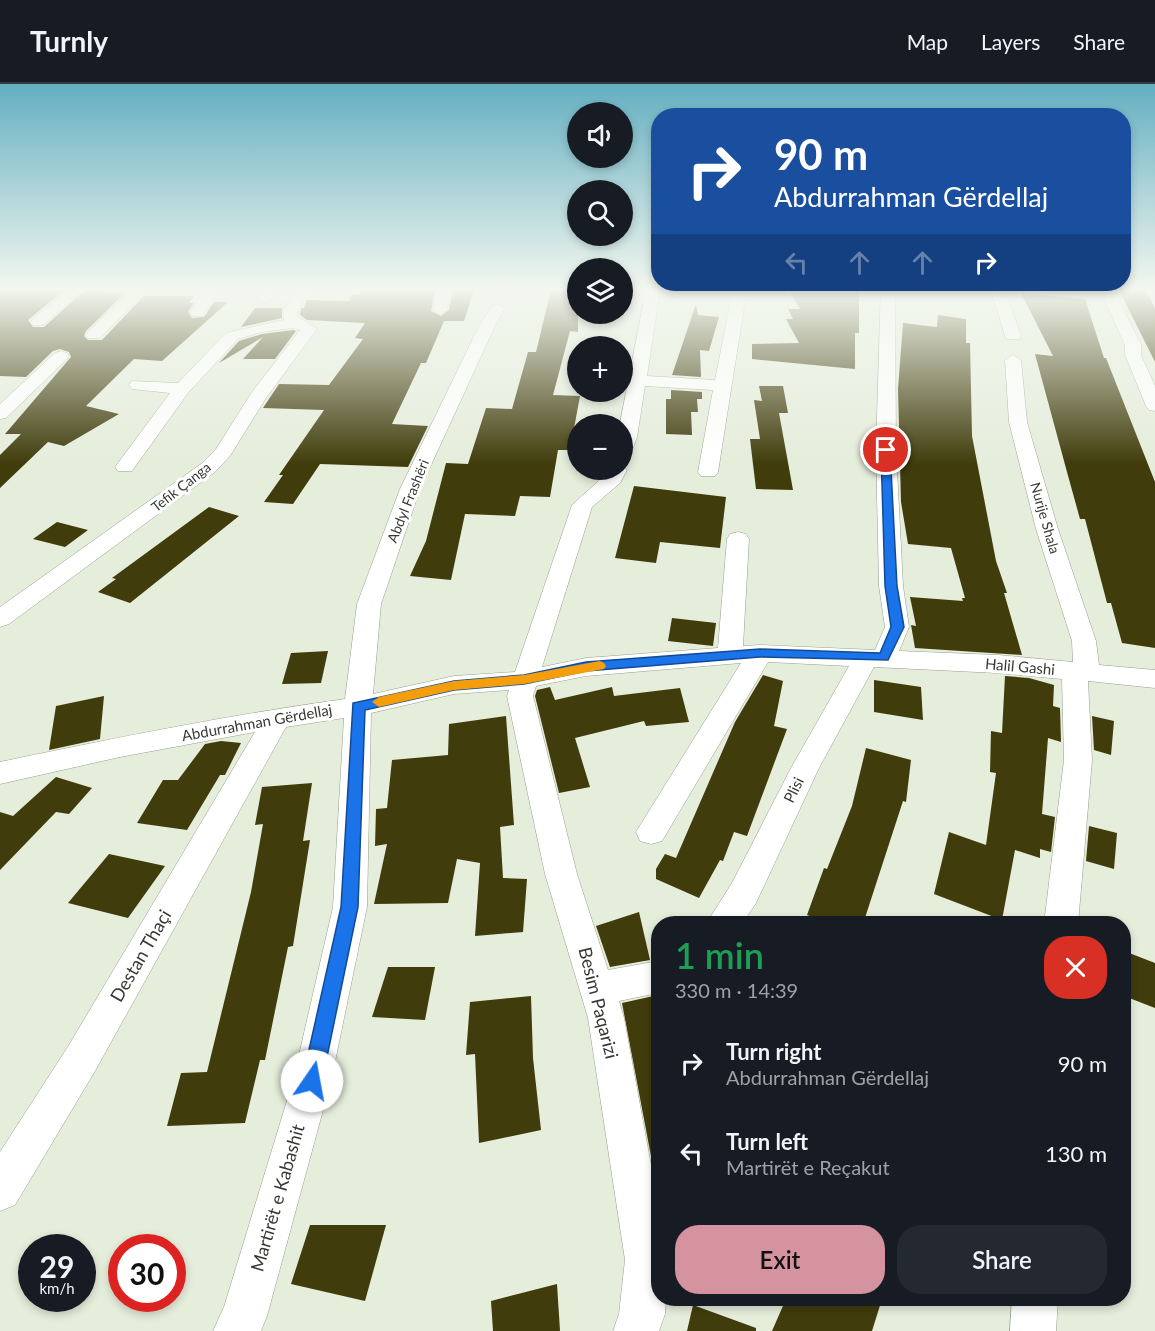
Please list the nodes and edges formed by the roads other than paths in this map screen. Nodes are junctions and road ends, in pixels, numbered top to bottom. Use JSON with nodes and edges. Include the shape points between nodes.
{"nodes":[{"id":1,"x":220,"y":348,"type":"edge"},
{"id":2,"x":294,"y":348,"type":"edge"},
{"id":3,"x":477,"y":348,"type":"edge"},
{"id":4,"x":644,"y":348,"type":"edge"},
{"id":5,"x":729,"y":348,"type":"edge"},
{"id":6,"x":887,"y":348,"type":"edge"},
{"id":7,"x":1133,"y":348,"type":"edge"},
{"id":8,"x":61,"y":357,"type":"dead end"},
{"id":9,"x":1013,"y":360,"type":"dead end"},
{"id":10,"x":638,"y":380,"type":"junction"},
{"id":11,"x":138,"y":385,"type":"dead end"},
{"id":12,"x":722,"y":386,"type":"junction"},
{"id":13,"x":182,"y":389,"type":"junction"},
{"id":14,"x":1155,"y":406,"type":"edge"},
{"id":15,"x":0,"y":414,"type":"edge"},
{"id":16,"x":631,"y":414,"type":"edge"},
{"id":17,"x":125,"y":467,"type":"dead end"},
{"id":18,"x":708,"y":472,"type":"dead end"},
{"id":19,"x":612,"y":480,"type":"edge"},
{"id":20,"x":738,"y":539,"type":"dead end"},
{"id":21,"x":0,"y":618,"type":"edge"},
{"id":22,"x":760,"y":653,"type":"junction"},
{"id":23,"x":730,"y":657,"type":"junction"},
{"id":24,"x":876,"y":657,"type":"junction"},
{"id":25,"x":1081,"y":672,"type":"junction"},
{"id":26,"x":1155,"y":679,"type":"edge"},
{"id":27,"x":524,"y":680,"type":"junction"},
{"id":28,"x":358,"y":707,"type":"junction"},
{"id":29,"x":277,"y":718,"type":"junction"},
{"id":30,"x":2,"y":774,"type":"edge"},
{"id":31,"x":651,"y":832,"type":"dead end"},
{"id":32,"x":728,"y":916,"type":"edge"},
{"id":33,"x":1061,"y":916,"type":"edge"},
{"id":34,"x":651,"y":978,"type":"edge"},
{"id":35,"x":598,"y":988,"type":"junction"},
{"id":36,"x":0,"y":1190,"type":"edge"},
{"id":37,"x":1035,"y":1306,"type":"edge"},
{"id":38,"x":236,"y":1331,"type":"edge"},
{"id":39,"x":636,"y":1331,"type":"edge"},
{"id":40,"x":1033,"y":1331,"type":"edge"}],
"edges":[{"from":1,"to":13,"type":"street"},
{"from":2,"to":21,"type":"street","name":"Tefik Çanga","via":[[208,468]]},
{"from":3,"to":28,"type":"street","name":"Abdyl Frashëri","via":[[410,489],[369,604]]},
{"from":4,"to":10,"type":"street"},
{"from":5,"to":12,"type":"street"},
{"from":6,"to":24,"type":"street","name":"Plisi","via":[[886,450],[891,586],[897,627]]},
{"from":7,"to":14,"type":"street"},
{"from":8,"to":15,"type":"street"},
{"from":9,"to":25,"type":"street","name":"Nurije Shala","via":[[1018,422],[1047,530],[1084,641]]},
{"from":10,"to":12,"type":"street"},
{"from":10,"to":16,"type":"street"},
{"from":11,"to":13,"type":"street"},
{"from":12,"to":18,"type":"street"},
{"from":13,"to":17,"type":"street"},
{"from":19,"to":27,"type":"street","name":"Besim Paqarizi","via":[[582,504]]},
{"from":20,"to":23,"type":"street"},
{"from":22,"to":23,"type":"street","name":"Abdurrahman Gërdellaj"},
{"from":22,"to":24,"type":"street","name":"Abdurrahman Gërdellaj"},
{"from":22,"to":31,"type":"street"},
{"from":23,"to":27,"type":"street","name":"Abdurrahman Gërdellaj","via":[[586,667]]},
{"from":24,"to":25,"type":"street","name":"Halil Gashi"},
{"from":24,"to":32,"type":"street","name":"Plisi","via":[[805,768],[744,893]]},
{"from":25,"to":26,"type":"street","name":"Halil Gashi"},
{"from":25,"to":33,"type":"street","name":"Nurije Shala","via":[[1078,760]]},
{"from":27,"to":28,"type":"street","name":"Abdurrahman Gërdellaj","via":[[454,686]]},
{"from":27,"to":35,"type":"street","name":"Besim Paqarizi","via":[[520,696],[538,779],[561,874]]},
{"from":28,"to":29,"type":"street","name":"Abdurrahman Gërdellaj"},
{"from":28,"to":38,"type":"street","name":"Martirët e Kabashit","via":[[350,907],[312,1081],[244,1316]]},
{"from":29,"to":30,"type":"street","name":"Abdurrahman Gërdellaj"},
{"from":29,"to":36,"type":"street","name":"Destan Thaçi","via":[[82,1058]]},
{"from":34,"to":35,"type":"street"},
{"from":35,"to":39,"type":"street","name":"Besim Paqarizi","via":[[647,1260],[642,1314]]},
{"from":37,"to":40,"type":"street"}]}
